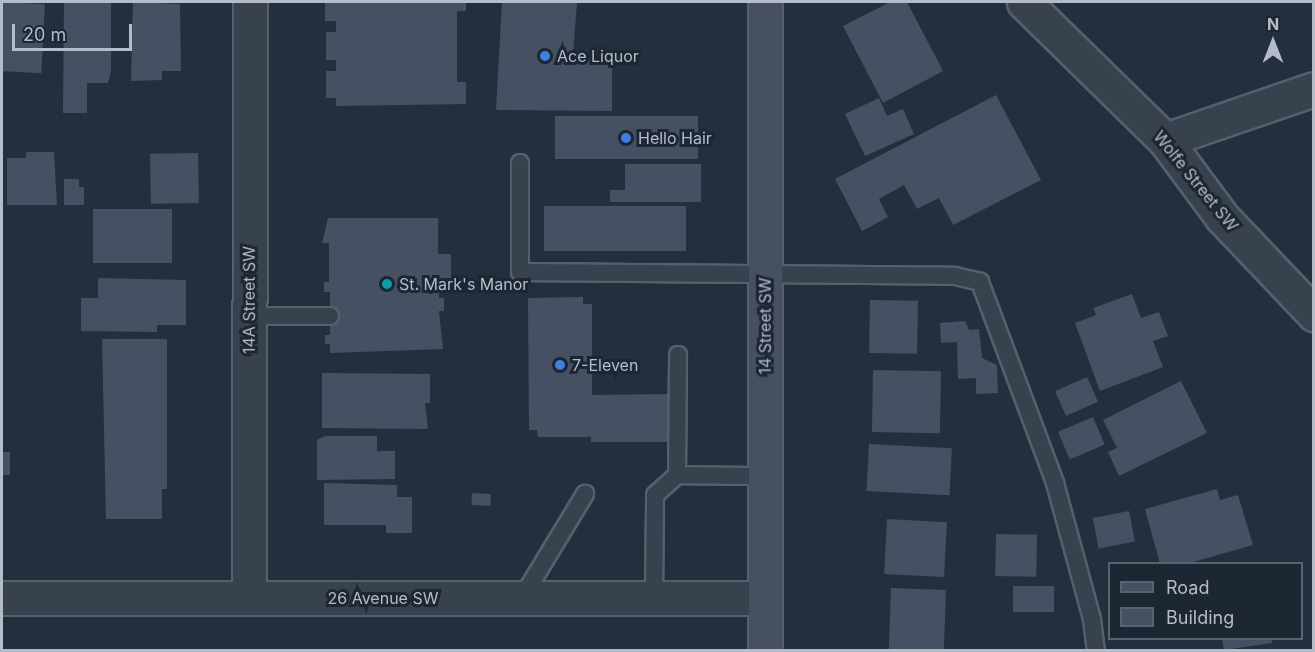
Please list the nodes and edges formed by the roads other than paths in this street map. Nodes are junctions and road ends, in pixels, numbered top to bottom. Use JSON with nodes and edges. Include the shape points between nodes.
{"nodes":[{"id":1,"x":250,"y":2,"type":"edge"},
{"id":2,"x":765,"y":2,"type":"edge"},
{"id":3,"x":1024,"y":2,"type":"edge"},
{"id":4,"x":1314,"y":89,"type":"edge"},
{"id":5,"x":1165,"y":140,"type":"junction"},
{"id":6,"x":520,"y":163,"type":"dead end"},
{"id":7,"x":765,"y":276,"type":"junction"},
{"id":8,"x":1314,"y":314,"type":"edge"},
{"id":9,"x":249,"y":316,"type":"junction"},
{"id":10,"x":330,"y":316,"type":"dead end"},
{"id":11,"x":678,"y":355,"type":"dead end"},
{"id":12,"x":677,"y":475,"type":"junction"},
{"id":13,"x":765,"y":476,"type":"junction"},
{"id":14,"x":585,"y":494,"type":"dead end"},
{"id":15,"x":2,"y":598,"type":"edge"},
{"id":16,"x":249,"y":598,"type":"junction"},
{"id":17,"x":522,"y":598,"type":"junction"},
{"id":18,"x":654,"y":598,"type":"junction"},
{"id":19,"x":765,"y":598,"type":"junction"},
{"id":20,"x":765,"y":651,"type":"edge"},
{"id":21,"x":1096,"y":651,"type":"edge"}],
"edges":[{"from":1,"to":9,"type":"street","name":"14A Street SW"},
{"from":2,"to":7,"type":"main road","name":"14 Street SW"},
{"from":3,"to":5,"type":"street","name":"Wolfe Street SW"},
{"from":4,"to":5,"type":"street"},
{"from":5,"to":8,"type":"street","name":"Wolfe Street SW","via":[[1222,217]]},
{"from":6,"to":7,"type":"lane","via":[[520,272]]},
{"from":7,"to":13,"type":"main road","name":"14 Street SW"},
{"from":7,"to":21,"type":"lane","via":[[955,276],[980,282],[993,304],[1055,483],[1092,619]]},
{"from":9,"to":10,"type":"lane"},
{"from":9,"to":16,"type":"street","name":"14A Street SW"},
{"from":11,"to":12,"type":"lane"},
{"from":12,"to":13,"type":"lane"},
{"from":12,"to":18,"type":"lane","via":[[655,495]]},
{"from":13,"to":19,"type":"main road","name":"14 Street SW"},
{"from":14,"to":17,"type":"lane"},
{"from":15,"to":16,"type":"street","name":"26 Avenue SW"},
{"from":16,"to":17,"type":"street","name":"26 Avenue SW"},
{"from":17,"to":18,"type":"street","name":"26 Avenue SW"},
{"from":18,"to":19,"type":"street","name":"26 Avenue SW"},
{"from":19,"to":20,"type":"main road","name":"14 Street SW"}]}
